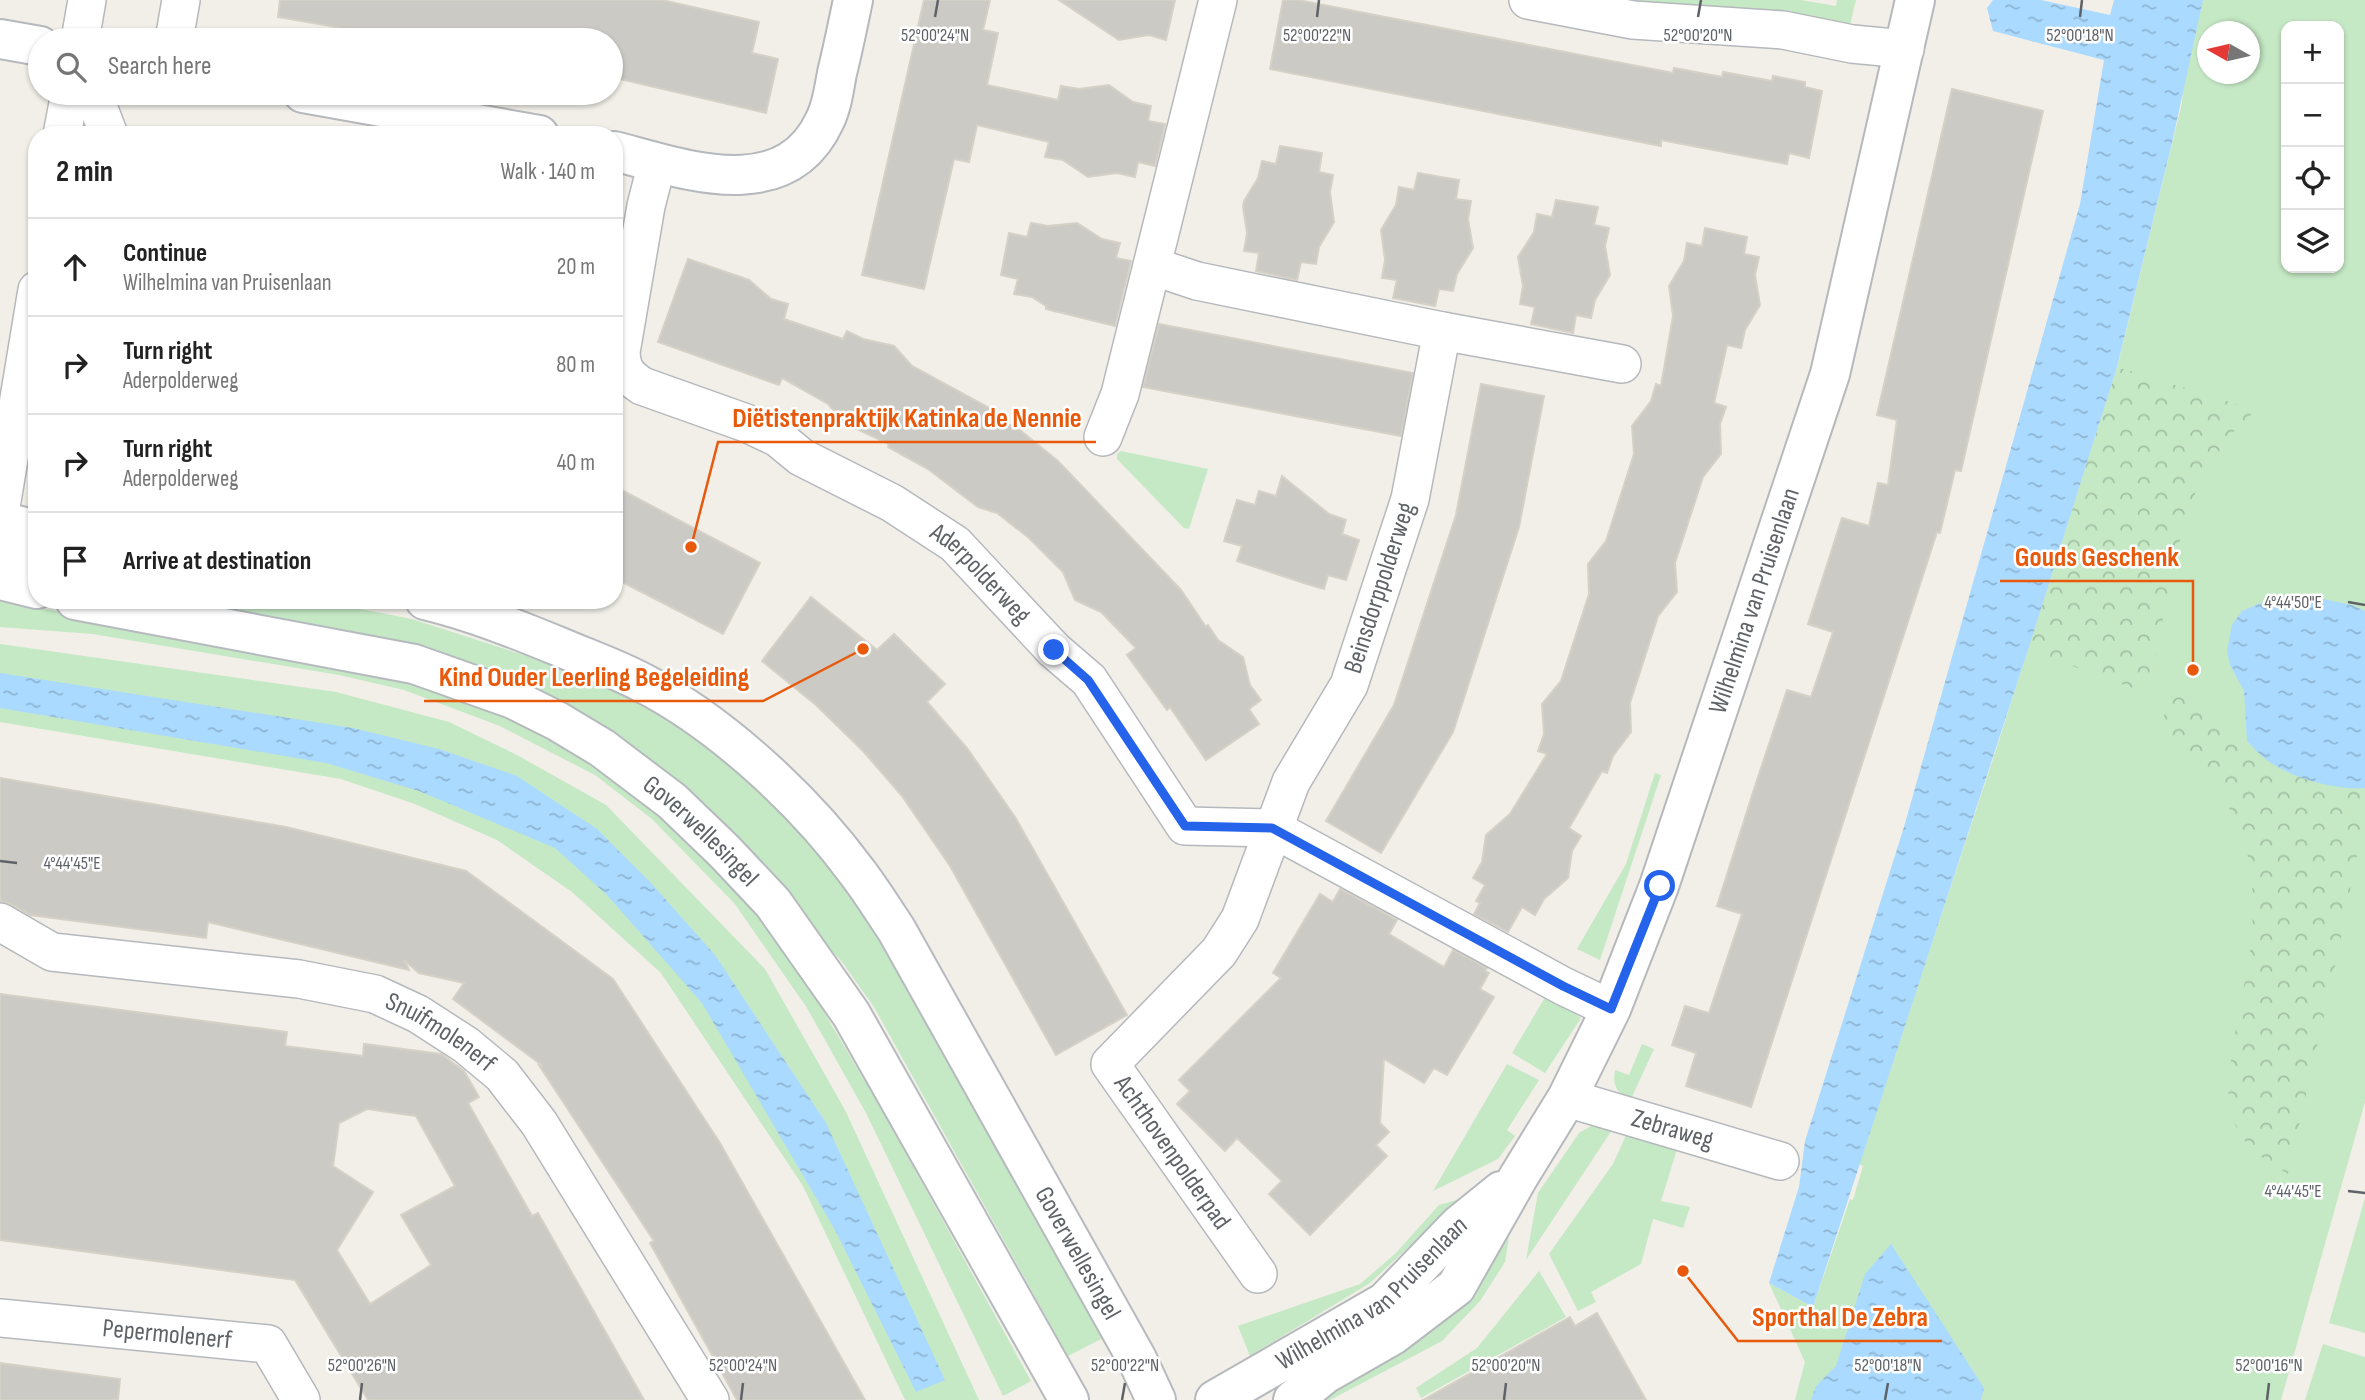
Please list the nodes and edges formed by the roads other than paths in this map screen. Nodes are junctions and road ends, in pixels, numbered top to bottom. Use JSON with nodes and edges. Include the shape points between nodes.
{"nodes":[{"id":1,"x":87,"y":0,"type":"edge"},
{"id":2,"x":181,"y":0,"type":"edge"},
{"id":3,"x":853,"y":0,"type":"edge"},
{"id":4,"x":1218,"y":0,"type":"edge"},
{"id":5,"x":1528,"y":0,"type":"edge"},
{"id":6,"x":1915,"y":0,"type":"edge"},
{"id":7,"x":82,"y":28,"type":"edge"},
{"id":8,"x":176,"y":28,"type":"edge"},
{"id":9,"x":0,"y":39,"type":"edge"},
{"id":10,"x":28,"y":44,"type":"edge"},
{"id":11,"x":1905,"y":48,"type":"junction"},
{"id":12,"x":68,"y":105,"type":"edge"},
{"id":13,"x":98,"y":105,"type":"edge"},
{"id":14,"x":370,"y":105,"type":"edge"},
{"id":15,"x":64,"y":126,"type":"edge"},
{"id":16,"x":106,"y":126,"type":"edge"},
{"id":17,"x":488,"y":126,"type":"edge"},
{"id":18,"x":623,"y":154,"type":"edge"},
{"id":19,"x":657,"y":163,"type":"junction"},
{"id":20,"x":1152,"y":267,"type":"junction"},
{"id":21,"x":1442,"y":331,"type":"junction"},
{"id":22,"x":623,"y":340,"type":"edge"},
{"id":23,"x":28,"y":344,"type":"edge"},
{"id":24,"x":1622,"y":364,"type":"dead end"},
{"id":25,"x":623,"y":368,"type":"edge"},
{"id":26,"x":1103,"y":437,"type":"dead end"},
{"id":27,"x":0,"y":513,"type":"edge"},
{"id":28,"x":0,"y":523,"type":"edge"},
{"id":29,"x":28,"y":528,"type":"edge"},
{"id":30,"x":24,"y":577,"type":"edge"},
{"id":31,"x":123,"y":609,"type":"edge"},
{"id":32,"x":460,"y":609,"type":"edge"},
{"id":33,"x":1272,"y":828,"type":"junction"},
{"id":34,"x":0,"y":922,"type":"edge"},
{"id":35,"x":1611,"y":1009,"type":"junction"},
{"id":36,"x":1567,"y":1098,"type":"junction"},
{"id":37,"x":1780,"y":1161,"type":"dead end"},
{"id":38,"x":1519,"y":1176,"type":"junction"},
{"id":39,"x":1258,"y":1274,"type":"dead end"},
{"id":40,"x":0,"y":1318,"type":"edge"},
{"id":41,"x":302,"y":1400,"type":"edge"},
{"id":42,"x":710,"y":1400,"type":"edge"},
{"id":43,"x":1069,"y":1400,"type":"edge"},
{"id":44,"x":1156,"y":1400,"type":"edge"},
{"id":45,"x":1214,"y":1400,"type":"edge"},
{"id":46,"x":1293,"y":1400,"type":"edge"}],
"edges":[{"from":1,"to":7,"type":"street"},
{"from":2,"to":8,"type":"street"},
{"from":3,"to":19,"type":"street","via":[[825,119],[801,153],[785,164],[748,176]]},
{"from":4,"to":20,"type":"street"},
{"from":5,"to":11,"type":"street","via":[[1633,20],[1783,30],[1852,44]]},
{"from":6,"to":11,"type":"street","name":"Wilhelmina van Pruisenlaan"},
{"from":9,"to":10,"type":"street"},
{"from":11,"to":35,"type":"street","name":"Wilhelmina van Pruisenlaan","via":[[1830,374],[1660,886]]},
{"from":12,"to":15,"type":"street"},
{"from":13,"to":16,"type":"street"},
{"from":14,"to":17,"type":"street"},
{"from":18,"to":19,"type":"street"},
{"from":19,"to":22,"type":"street","name":"Aderpolderweg"},
{"from":20,"to":21,"type":"street","via":[[1197,281]]},
{"from":20,"to":26,"type":"street","via":[[1121,394]]},
{"from":21,"to":24,"type":"street"},
{"from":21,"to":33,"type":"street","name":"Beinsdorppolderweg","via":[[1410,499],[1349,685],[1291,782]]},
{"from":23,"to":27,"type":"street"},
{"from":25,"to":33,"type":"street","name":"Aderpolderweg","via":[[642,386],[778,439],[801,457],[892,503],[955,544],[1088,680],[1185,826]]},
{"from":28,"to":29,"type":"street"},
{"from":28,"to":30,"type":"street"},
{"from":31,"to":43,"type":"street","name":"Goverwellesingel","via":[[414,664],[464,680],[558,721],[672,801],[773,903],[851,1014]]},
{"from":32,"to":44,"type":"street","name":"Goverwellesingel","via":[[643,682],[737,745],[799,804],[856,870],[896,929],[1131,1347]]},
{"from":33,"to":35,"type":"street","name":"Aderpolderweg"},
{"from":33,"to":39,"type":"street","name":"Achthovenpolderpad","via":[[1240,919],[1219,952],[1110,1064]]},
{"from":34,"to":42,"type":"street","name":"Snuifmolenerf","via":[[52,952],[299,979],[375,995],[418,1014],[466,1045],[502,1075],[539,1123]]},
{"from":35,"to":36,"type":"street","name":"Wilhelmina van Pruisenlaan"},
{"from":36,"to":37,"type":"street","name":"Zebraweg"},
{"from":36,"to":38,"type":"street","name":"Wilhelmina van Pruisenlaan"},
{"from":38,"to":45,"type":"street","name":"Wilhelmina van Pruisenlaan","via":[[1459,1225],[1385,1302]]},
{"from":38,"to":46,"type":"street","name":"Wilhelmina van Pruisenlaan","via":[[1456,1287],[1393,1335],[1325,1374]]},
{"from":40,"to":41,"type":"street","name":"Pepermolenerf","via":[[268,1344]]}]}
